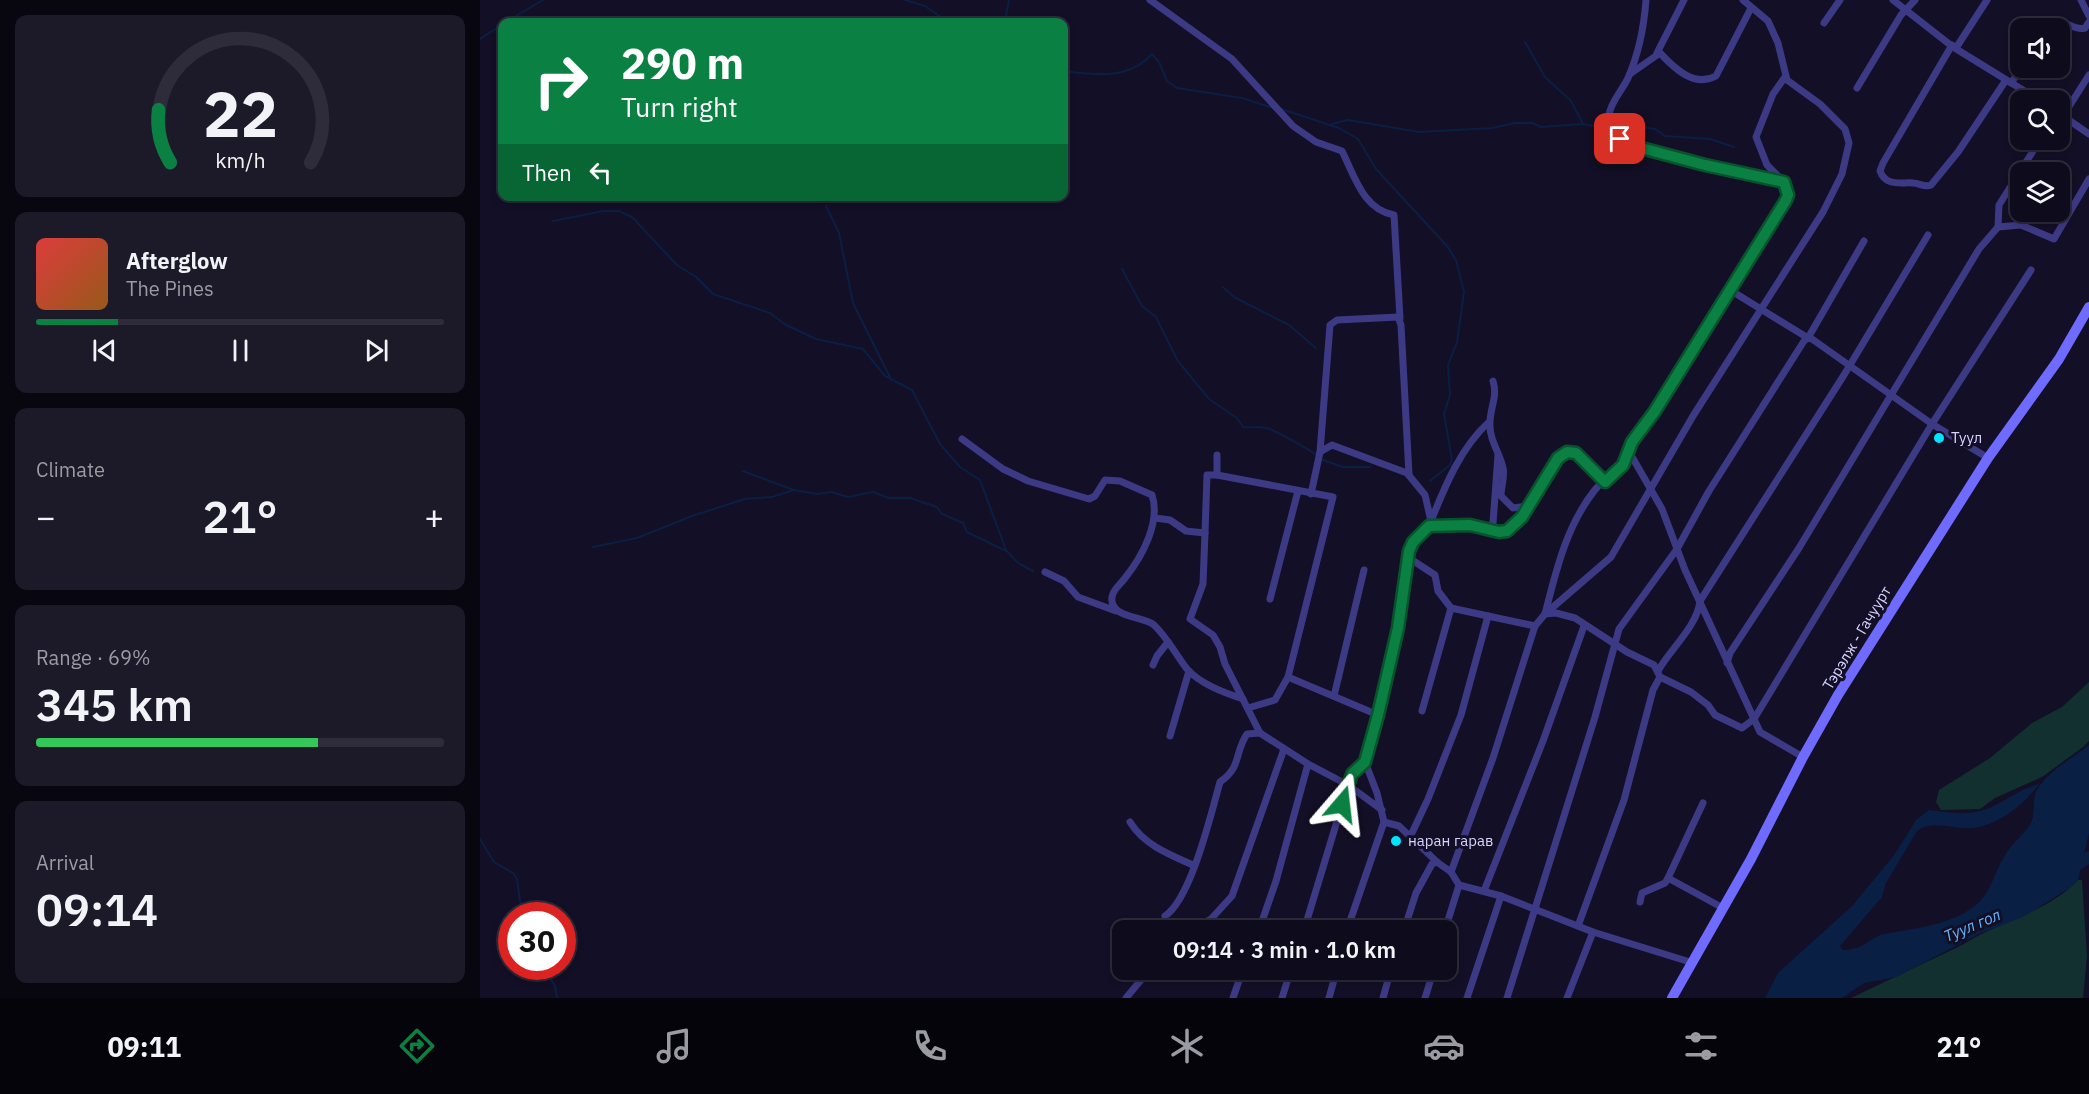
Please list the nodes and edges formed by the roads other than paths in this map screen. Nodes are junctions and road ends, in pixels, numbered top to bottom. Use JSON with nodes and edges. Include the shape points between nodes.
{"nodes":[{"id":1,"x":1150,"y":0,"type":"edge"},
{"id":2,"x":1646,"y":0,"type":"edge"},
{"id":3,"x":1684,"y":0,"type":"edge"},
{"id":4,"x":1743,"y":0,"type":"edge"},
{"id":5,"x":1840,"y":0,"type":"edge"},
{"id":6,"x":1893,"y":0,"type":"edge"},
{"id":7,"x":1915,"y":0,"type":"edge"},
{"id":8,"x":1987,"y":0,"type":"edge"},
{"id":9,"x":2080,"y":0,"type":"edge"},
{"id":10,"x":1751,"y":8,"type":"junction"},
{"id":11,"x":1906,"y":10,"type":"junction"},
{"id":12,"x":2089,"y":17,"type":"edge"},
{"id":13,"x":1824,"y":23,"type":"dead end"},
{"id":14,"x":2070,"y":24,"type":"edge"},
{"id":15,"x":1954,"y":47,"type":"junction"},
{"id":16,"x":1657,"y":53,"type":"junction"},
{"id":17,"x":1630,"y":74,"type":"junction"},
{"id":18,"x":2089,"y":75,"type":"edge"},
{"id":19,"x":1785,"y":77,"type":"junction"},
{"id":20,"x":2011,"y":78,"type":"edge"},
{"id":21,"x":2008,"y":81,"type":"junction"},
{"id":22,"x":1857,"y":88,"type":"dead end"},
{"id":23,"x":2023,"y":90,"type":"edge"},
{"id":24,"x":2070,"y":102,"type":"edge"},
{"id":25,"x":2070,"y":121,"type":"edge"},
{"id":26,"x":2089,"y":134,"type":"edge"},
{"id":27,"x":2034,"y":150,"type":"edge"},
{"id":28,"x":2089,"y":179,"type":"edge"},
{"id":29,"x":1784,"y":182,"type":"junction"},
{"id":30,"x":1998,"y":227,"type":"junction"},
{"id":31,"x":1928,"y":235,"type":"dead end"},
{"id":32,"x":1864,"y":241,"type":"dead end"},
{"id":33,"x":2031,"y":270,"type":"dead end"},
{"id":34,"x":1730,"y":290,"type":"junction"},
{"id":35,"x":2089,"y":307,"type":"edge"},
{"id":36,"x":1761,"y":311,"type":"junction"},
{"id":37,"x":1400,"y":318,"type":"junction"},
{"id":38,"x":1808,"y":338,"type":"junction"},
{"id":39,"x":1849,"y":363,"type":"junction"},
{"id":40,"x":1493,"y":381,"type":"dead end"},
{"id":41,"x":1892,"y":394,"type":"junction"},
{"id":42,"x":1490,"y":422,"type":"junction"},
{"id":43,"x":1932,"y":424,"type":"junction"},
{"id":44,"x":962,"y":439,"type":"dead end"},
{"id":45,"x":1630,"y":450,"type":"junction"},
{"id":46,"x":1320,"y":452,"type":"junction"},
{"id":47,"x":1217,"y":455,"type":"dead end"},
{"id":48,"x":1498,"y":455,"type":"junction"},
{"id":49,"x":1988,"y":458,"type":"junction"},
{"id":50,"x":1217,"y":475,"type":"junction"},
{"id":51,"x":1409,"y":475,"type":"junction"},
{"id":52,"x":1605,"y":482,"type":"junction"},
{"id":53,"x":1298,"y":491,"type":"junction"},
{"id":54,"x":1651,"y":492,"type":"junction"},
{"id":55,"x":1311,"y":494,"type":"junction"},
{"id":56,"x":1528,"y":506,"type":"junction"},
{"id":57,"x":1155,"y":518,"type":"junction"},
{"id":58,"x":1430,"y":523,"type":"junction"},
{"id":59,"x":1486,"y":528,"type":"junction"},
{"id":60,"x":1205,"y":533,"type":"junction"},
{"id":61,"x":1677,"y":549,"type":"junction"},
{"id":62,"x":1409,"y":558,"type":"junction"},
{"id":63,"x":1364,"y":570,"type":"dead end"},
{"id":64,"x":1045,"y":572,"type":"dead end"},
{"id":65,"x":1270,"y":599,"type":"dead end"},
{"id":66,"x":1700,"y":601,"type":"junction"},
{"id":67,"x":1451,"y":608,"type":"junction"},
{"id":68,"x":1121,"y":613,"type":"junction"},
{"id":69,"x":1545,"y":614,"type":"junction"},
{"id":70,"x":1488,"y":616,"type":"junction"},
{"id":71,"x":1535,"y":626,"type":"junction"},
{"id":72,"x":1584,"y":626,"type":"junction"},
{"id":73,"x":1168,"y":642,"type":"junction"},
{"id":74,"x":1615,"y":643,"type":"junction"},
{"id":75,"x":1727,"y":663,"type":"junction"},
{"id":76,"x":1153,"y":665,"type":"dead end"},
{"id":77,"x":1189,"y":671,"type":"junction"},
{"id":78,"x":1659,"y":674,"type":"junction"},
{"id":79,"x":1288,"y":677,"type":"junction"},
{"id":80,"x":1334,"y":696,"type":"junction"},
{"id":81,"x":1243,"y":699,"type":"junction"},
{"id":82,"x":1248,"y":708,"type":"junction"},
{"id":83,"x":1422,"y":711,"type":"dead end"},
{"id":84,"x":1378,"y":715,"type":"junction"},
{"id":85,"x":1754,"y":719,"type":"junction"},
{"id":86,"x":1260,"y":733,"type":"junction"},
{"id":87,"x":1170,"y":736,"type":"dead end"},
{"id":88,"x":1284,"y":749,"type":"junction"},
{"id":89,"x":1803,"y":757,"type":"junction"},
{"id":90,"x":1365,"y":762,"type":"junction"},
{"id":91,"x":1308,"y":764,"type":"junction"},
{"id":92,"x":1347,"y":785,"type":"junction"},
{"id":93,"x":1703,"y":803,"type":"dead end"},
{"id":94,"x":1382,"y":810,"type":"junction"},
{"id":95,"x":1130,"y":822,"type":"dead end"},
{"id":96,"x":1384,"y":822,"type":"junction"},
{"id":97,"x":1411,"y":835,"type":"junction"},
{"id":98,"x":1437,"y":862,"type":"junction"},
{"id":99,"x":1193,"y":865,"type":"junction"},
{"id":100,"x":1451,"y":872,"type":"junction"},
{"id":101,"x":1668,"y":878,"type":"junction"},
{"id":102,"x":1459,"y":885,"type":"junction"},
{"id":103,"x":1484,"y":891,"type":"junction"},
{"id":104,"x":1501,"y":896,"type":"junction"},
{"id":105,"x":1640,"y":902,"type":"dead end"},
{"id":106,"x":1534,"y":908,"type":"junction"},
{"id":107,"x":1723,"y":908,"type":"junction"},
{"id":108,"x":1165,"y":916,"type":"dead end"},
{"id":109,"x":1208,"y":920,"type":"edge"},
{"id":110,"x":1262,"y":920,"type":"edge"},
{"id":111,"x":1307,"y":920,"type":"edge"},
{"id":112,"x":1350,"y":920,"type":"edge"},
{"id":113,"x":1407,"y":920,"type":"edge"},
{"id":114,"x":1448,"y":920,"type":"edge"},
{"id":115,"x":1578,"y":926,"type":"junction"},
{"id":116,"x":1593,"y":932,"type":"junction"},
{"id":117,"x":1690,"y":962,"type":"junction"},
{"id":118,"x":1140,"y":980,"type":"edge"},
{"id":119,"x":1239,"y":980,"type":"edge"},
{"id":120,"x":1288,"y":980,"type":"edge"},
{"id":121,"x":1334,"y":980,"type":"edge"},
{"id":122,"x":1388,"y":980,"type":"edge"},
{"id":123,"x":1431,"y":980,"type":"edge"},
{"id":124,"x":1126,"y":998,"type":"edge"},
{"id":125,"x":1233,"y":998,"type":"edge"},
{"id":126,"x":1282,"y":998,"type":"edge"},
{"id":127,"x":1329,"y":998,"type":"edge"},
{"id":128,"x":1383,"y":998,"type":"edge"},
{"id":129,"x":1425,"y":998,"type":"edge"},
{"id":130,"x":1467,"y":998,"type":"edge"},
{"id":131,"x":1507,"y":998,"type":"edge"},
{"id":132,"x":1567,"y":998,"type":"edge"},
{"id":133,"x":1672,"y":998,"type":"edge"}],
"edges":[{"from":1,"to":37,"type":"street","via":[[1232,59],[1293,126],[1317,142],[1342,151],[1371,204],[1394,215]]},
{"from":2,"to":17,"type":"street","via":[[1640,47]]},
{"from":3,"to":16,"type":"street"},
{"from":4,"to":10,"type":"street"},
{"from":5,"to":13,"type":"street"},
{"from":6,"to":11,"type":"street"},
{"from":7,"to":11,"type":"street"},
{"from":8,"to":15,"type":"street"},
{"from":9,"to":12,"type":"street"},
{"from":10,"to":16,"type":"street","via":[[1712,79],[1691,78]]},
{"from":10,"to":19,"type":"street","via":[[1768,21],[1778,43]]},
{"from":11,"to":15,"type":"street"},
{"from":11,"to":22,"type":"street"},
{"from":12,"to":14,"type":"street","via":[[2085,28]]},
{"from":15,"to":21,"type":"street"},
{"from":15,"to":21,"type":"street","via":[[1883,163],[1883,177],[1902,185],[1931,185]]},
{"from":16,"to":17,"type":"street"},
{"from":17,"to":29,"type":"street","via":[[1610,112],[1620,139],[1705,165]]},
{"from":18,"to":24,"type":"street"},
{"from":19,"to":29,"type":"street","via":[[1773,94],[1756,137],[1767,165]]},
{"from":19,"to":36,"type":"street","via":[[1845,129],[1848,153],[1840,181],[1823,212]]},
{"from":20,"to":21,"type":"street"},
{"from":21,"to":23,"type":"street"},
{"from":25,"to":26,"type":"street"},
{"from":27,"to":30,"type":"street","via":[[1999,205]]},
{"from":28,"to":30,"type":"street","via":[[2054,239],[2021,225]]},
{"from":29,"to":34,"type":"street","via":[[1786,200]]},
{"from":30,"to":41,"type":"street","via":[[1979,249]]},
{"from":31,"to":39,"type":"street"},
{"from":32,"to":38,"type":"street"},
{"from":33,"to":43,"type":"street"},
{"from":34,"to":36,"type":"street"},
{"from":34,"to":45,"type":"street"},
{"from":35,"to":49,"type":"main road","name":"Тэрэлж - Гачуурт","via":[[2059,359]]},
{"from":36,"to":38,"type":"street"},
{"from":36,"to":54,"type":"street","via":[[1693,416]]},
{"from":37,"to":46,"type":"street","via":[[1337,321],[1330,325]]},
{"from":37,"to":51,"type":"street"},
{"from":38,"to":39,"type":"street"},
{"from":38,"to":61,"type":"street"},
{"from":39,"to":41,"type":"street"},
{"from":39,"to":66,"type":"street"},
{"from":40,"to":42,"type":"street","via":[[1495,403]]},
{"from":41,"to":43,"type":"street"},
{"from":41,"to":75,"type":"street"},
{"from":42,"to":48,"type":"street"},
{"from":42,"to":58,"type":"street","via":[[1448,479]]},
{"from":43,"to":49,"type":"street"},
{"from":43,"to":85,"type":"street"},
{"from":44,"to":57,"type":"street","via":[[1003,469],[1028,481],[1089,498],[1095,496],[1105,480],[1138,488],[1152,495]]},
{"from":45,"to":52,"type":"street","via":[[1620,470]]},
{"from":45,"to":54,"type":"street"},
{"from":46,"to":51,"type":"street","via":[[1332,445]]},
{"from":46,"to":55,"type":"street"},
{"from":47,"to":50,"type":"street"},
{"from":48,"to":56,"type":"street","via":[[1504,475],[1500,496],[1503,502],[1518,510]]},
{"from":48,"to":59,"type":"street","via":[[1493,523]]},
{"from":49,"to":89,"type":"main road","name":"Тэрэлж - Гачуурт","via":[[1904,588]]},
{"from":50,"to":53,"type":"street"},
{"from":50,"to":60,"type":"street","via":[[1208,475]]},
{"from":51,"to":58,"type":"street","via":[[1425,495]]},
{"from":52,"to":56,"type":"street","via":[[1576,453],[1567,452],[1558,458]]},
{"from":52,"to":69,"type":"street","via":[[1594,492],[1570,531]]},
{"from":53,"to":55,"type":"street"},
{"from":53,"to":65,"type":"street"},
{"from":54,"to":61,"type":"street"},
{"from":54,"to":69,"type":"street","via":[[1611,557]]},
{"from":55,"to":79,"type":"street","via":[[1333,497]]},
{"from":56,"to":59,"type":"street","via":[[1507,531]]},
{"from":57,"to":60,"type":"street","via":[[1170,520],[1186,531]]},
{"from":57,"to":68,"type":"street","via":[[1139,558],[1114,591],[1113,606]]},
{"from":58,"to":59,"type":"street"},
{"from":58,"to":62,"type":"street","via":[[1413,542]]},
{"from":60,"to":81,"type":"street","via":[[1203,584],[1190,619],[1213,635]]},
{"from":61,"to":66,"type":"street"},
{"from":61,"to":74,"type":"street","via":[[1619,629]]},
{"from":62,"to":67,"type":"street","via":[[1435,575],[1438,591]]},
{"from":62,"to":84,"type":"street"},
{"from":63,"to":80,"type":"street"},
{"from":64,"to":68,"type":"street","via":[[1064,581],[1078,597]]},
{"from":66,"to":75,"type":"street"},
{"from":66,"to":78,"type":"street","via":[[1699,609]]},
{"from":67,"to":70,"type":"street"},
{"from":67,"to":83,"type":"street"},
{"from":68,"to":73,"type":"street","via":[[1153,624]]},
{"from":69,"to":71,"type":"street"},
{"from":69,"to":72,"type":"street","via":[[1569,615]]},
{"from":70,"to":71,"type":"street"},
{"from":70,"to":97,"type":"street","via":[[1461,715]]},
{"from":71,"to":100,"type":"street"},
{"from":72,"to":74,"type":"street"},
{"from":72,"to":103,"type":"street"},
{"from":73,"to":76,"type":"street"},
{"from":73,"to":77,"type":"street"},
{"from":74,"to":78,"type":"street","via":[[1643,658]]},
{"from":74,"to":106,"type":"street"},
{"from":75,"to":85,"type":"street"},
{"from":77,"to":81,"type":"street","via":[[1222,692]]},
{"from":77,"to":87,"type":"street"},
{"from":78,"to":85,"type":"street","via":[[1691,692],[1715,715],[1732,724],[1742,728]]},
{"from":78,"to":115,"type":"street","via":[[1623,800]]},
{"from":79,"to":80,"type":"street"},
{"from":79,"to":82,"type":"street","via":[[1275,700]]},
{"from":80,"to":84,"type":"street"},
{"from":81,"to":82,"type":"street"},
{"from":82,"to":86,"type":"street"},
{"from":84,"to":90,"type":"street"},
{"from":85,"to":89,"type":"street","via":[[1760,732]]},
{"from":86,"to":88,"type":"street"},
{"from":86,"to":99,"type":"street","via":[[1247,734],[1232,774],[1220,782]]},
{"from":88,"to":91,"type":"street"},
{"from":88,"to":109,"type":"street","via":[[1232,896]]},
{"from":89,"to":107,"type":"main road","name":"Тэрэлж - Гачуурт"},
{"from":90,"to":92,"type":"street"},
{"from":90,"to":94,"type":"street"},
{"from":91,"to":92,"type":"street"},
{"from":91,"to":110,"type":"street"},
{"from":92,"to":94,"type":"street"},
{"from":92,"to":111,"type":"street"},
{"from":93,"to":101,"type":"street"},
{"from":94,"to":96,"type":"street"},
{"from":95,"to":99,"type":"street","via":[[1135,831],[1158,849]]},
{"from":96,"to":97,"type":"street"},
{"from":96,"to":112,"type":"street"},
{"from":97,"to":98,"type":"street"},
{"from":98,"to":100,"type":"street"},
{"from":98,"to":113,"type":"street","via":[[1432,864],[1416,893]]},
{"from":99,"to":108,"type":"street","via":[[1175,910]]},
{"from":100,"to":102,"type":"street"},
{"from":101,"to":105,"type":"street","via":[[1642,892]]},
{"from":101,"to":107,"type":"street"},
{"from":102,"to":103,"type":"street"},
{"from":102,"to":114,"type":"street"},
{"from":103,"to":104,"type":"street"},
{"from":104,"to":106,"type":"street"},
{"from":104,"to":130,"type":"street"},
{"from":106,"to":115,"type":"street"},
{"from":106,"to":131,"type":"street"},
{"from":107,"to":117,"type":"main road","name":"Тэрэлж - Гачуурт"},
{"from":115,"to":116,"type":"street"},
{"from":116,"to":117,"type":"street"},
{"from":116,"to":132,"type":"street"},
{"from":117,"to":133,"type":"main road","name":"Тэрэлж - Гачуурт"},
{"from":118,"to":124,"type":"street"},
{"from":119,"to":125,"type":"street"},
{"from":120,"to":126,"type":"street"},
{"from":121,"to":127,"type":"street"},
{"from":122,"to":128,"type":"street"},
{"from":123,"to":129,"type":"street"}]}
